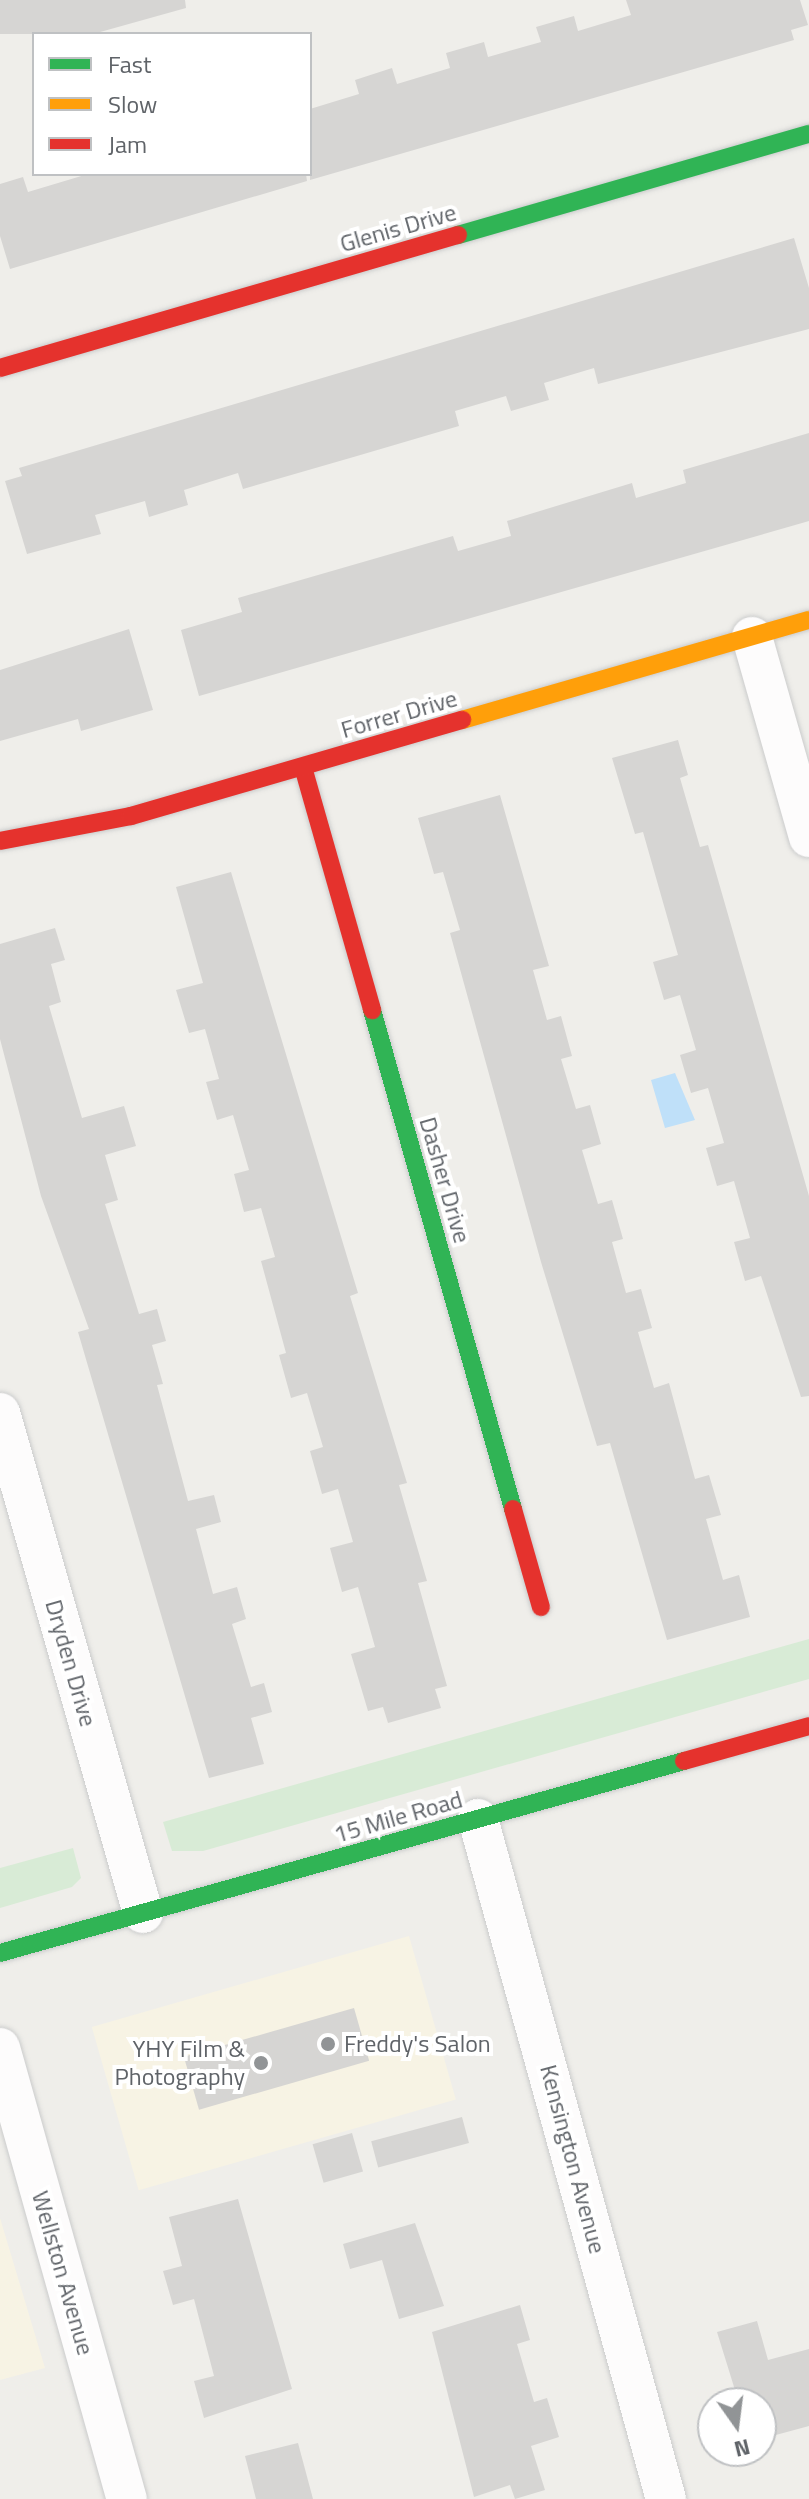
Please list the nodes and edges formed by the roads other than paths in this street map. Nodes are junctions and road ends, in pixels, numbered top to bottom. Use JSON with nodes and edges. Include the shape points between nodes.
{"nodes":[{"id":1,"x":809,"y":134,"type":"edge"},
{"id":2,"x":0,"y":368,"type":"edge"},
{"id":3,"x":809,"y":620,"type":"edge"},
{"id":4,"x":752,"y":637,"type":"junction"},
{"id":5,"x":303,"y":767,"type":"junction"},
{"id":6,"x":809,"y":837,"type":"edge"},
{"id":7,"x":0,"y":841,"type":"edge"},
{"id":8,"x":0,"y":1413,"type":"edge"},
{"id":9,"x":541,"y":1607,"type":"dead end"},
{"id":10,"x":809,"y":1726,"type":"edge"},
{"id":11,"x":478,"y":1819,"type":"junction"},
{"id":12,"x":143,"y":1913,"type":"junction"},
{"id":13,"x":0,"y":1953,"type":"edge"},
{"id":14,"x":0,"y":2048,"type":"edge"},
{"id":15,"x":127,"y":2499,"type":"edge"},
{"id":16,"x":666,"y":2499,"type":"edge"}],
"edges":[{"from":1,"to":2,"type":"street","name":"Glenis Drive"},
{"from":3,"to":4,"type":"street","name":"Forrer Drive"},
{"from":4,"to":5,"type":"street","name":"Forrer Drive"},
{"from":4,"to":6,"type":"street"},
{"from":5,"to":7,"type":"street","name":"Forrer Drive","via":[[131,816]]},
{"from":5,"to":9,"type":"street","name":"Dasher Drive"},
{"from":8,"to":12,"type":"street","name":"Dryden Drive"},
{"from":10,"to":11,"type":"street","name":"15 Mile Road"},
{"from":11,"to":12,"type":"street","name":"15 Mile Road"},
{"from":11,"to":16,"type":"street","name":"Kensington Avenue"},
{"from":12,"to":13,"type":"street","name":"15 Mile Road"},
{"from":14,"to":15,"type":"street","name":"Wellston Avenue"}]}
